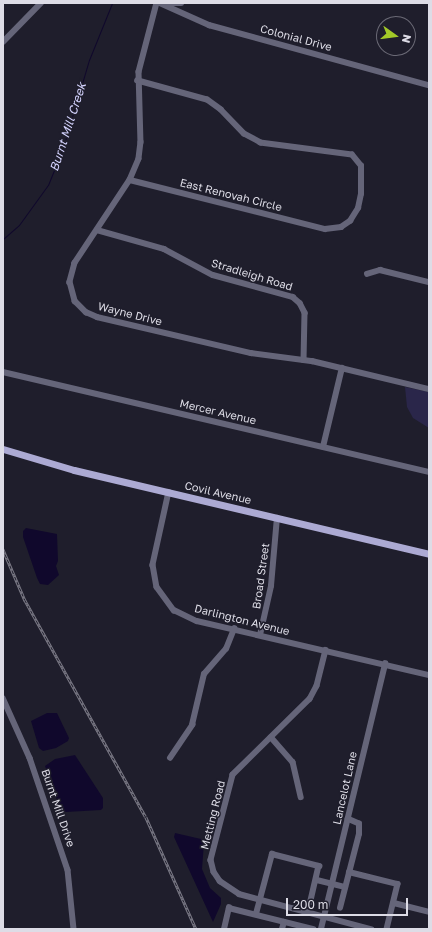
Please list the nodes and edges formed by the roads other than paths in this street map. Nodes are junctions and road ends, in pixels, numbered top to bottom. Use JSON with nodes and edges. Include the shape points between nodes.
{"nodes":[{"id":1,"x":41,"y":3,"type":"edge"},
{"id":2,"x":156,"y":3,"type":"edge"},
{"id":3,"x":160,"y":3,"type":"edge"},
{"id":4,"x":168,"y":3,"type":"edge"},
{"id":5,"x":181,"y":3,"type":"edge"},
{"id":6,"x":3,"y":42,"type":"edge"},
{"id":7,"x":138,"y":81,"type":"junction"},
{"id":8,"x":429,"y":85,"type":"edge"},
{"id":9,"x":130,"y":180,"type":"junction"},
{"id":10,"x":97,"y":230,"type":"junction"},
{"id":11,"x":367,"y":274,"type":"dead end"},
{"id":12,"x":429,"y":282,"type":"edge"},
{"id":13,"x":304,"y":360,"type":"junction"},
{"id":14,"x":342,"y":368,"type":"junction"},
{"id":15,"x":3,"y":372,"type":"edge"},
{"id":16,"x":429,"y":389,"type":"edge"},
{"id":17,"x":323,"y":447,"type":"junction"},
{"id":18,"x":3,"y":449,"type":"edge"},
{"id":19,"x":429,"y":472,"type":"edge"},
{"id":20,"x":168,"y":492,"type":"junction"},
{"id":21,"x":277,"y":518,"type":"junction"},
{"id":22,"x":429,"y":554,"type":"edge"},
{"id":23,"x":234,"y":629,"type":"junction"},
{"id":24,"x":260,"y":635,"type":"junction"},
{"id":25,"x":326,"y":650,"type":"junction"},
{"id":26,"x":385,"y":664,"type":"junction"},
{"id":27,"x":429,"y":675,"type":"edge"},
{"id":28,"x":3,"y":698,"type":"edge"},
{"id":29,"x":271,"y":737,"type":"junction"},
{"id":30,"x":170,"y":758,"type":"dead end"},
{"id":31,"x":301,"y":797,"type":"dead end"},
{"id":32,"x":348,"y":819,"type":"junction"},
{"id":33,"x":349,"y":872,"type":"junction"},
{"id":34,"x":317,"y":880,"type":"junction"},
{"id":35,"x":332,"y":883,"type":"junction"},
{"id":36,"x":345,"y":887,"type":"junction"},
{"id":37,"x":260,"y":900,"type":"junction"},
{"id":38,"x":311,"y":902,"type":"dead end"},
{"id":39,"x":394,"y":903,"type":"junction"},
{"id":40,"x":340,"y":908,"type":"dead end"},
{"id":41,"x":429,"y":912,"type":"edge"},
{"id":42,"x":256,"y":914,"type":"junction"},
{"id":43,"x":324,"y":916,"type":"junction"},
{"id":44,"x":284,"y":922,"type":"junction"},
{"id":45,"x":74,"y":929,"type":"edge"},
{"id":46,"x":224,"y":929,"type":"edge"},
{"id":47,"x":282,"y":929,"type":"edge"},
{"id":48,"x":313,"y":929,"type":"edge"},
{"id":49,"x":320,"y":929,"type":"edge"},
{"id":50,"x":371,"y":929,"type":"edge"},
{"id":51,"x":387,"y":929,"type":"edge"}],
"edges":[{"from":1,"to":6,"type":"street"},
{"from":2,"to":7,"type":"street","name":"Wayne Drive"},
{"from":3,"to":8,"type":"street","name":"Colonial Drive","via":[[209,25]]},
{"from":4,"to":5,"type":"street"},
{"from":7,"to":9,"type":"street","name":"Wayne Drive","via":[[140,150]]},
{"from":7,"to":9,"type":"street","name":"East Renovah Circle","via":[[207,100],[221,110],[244,134],[261,143],[344,153],[354,157],[362,169],[358,208],[345,225],[327,229]]},
{"from":9,"to":10,"type":"street","name":"Wayne Drive"},
{"from":10,"to":13,"type":"street","name":"Stradleigh Road","via":[[164,249],[213,274],[293,297],[305,313]]},
{"from":10,"to":13,"type":"street","name":"Wayne Drive","via":[[77,259],[70,279],[73,296],[86,312],[97,317],[251,354]]},
{"from":11,"to":12,"type":"street","via":[[380,270]]},
{"from":13,"to":14,"type":"street","name":"Wayne Drive"},
{"from":14,"to":16,"type":"street","name":"Wayne Drive"},
{"from":14,"to":17,"type":"street"},
{"from":15,"to":17,"type":"street","name":"Mercer Avenue"},
{"from":17,"to":19,"type":"street","name":"Mercer Avenue"},
{"from":18,"to":20,"type":"main road","name":"Covil Avenue","via":[[57,466]]},
{"from":20,"to":21,"type":"main road","name":"Covil Avenue"},
{"from":20,"to":23,"type":"street","name":"Darlington Avenue","via":[[154,552],[153,565],[157,587],[174,610],[183,615]]},
{"from":21,"to":22,"type":"main road","name":"Covil Avenue"},
{"from":21,"to":24,"type":"street","name":"Broad Street","via":[[271,586]]},
{"from":23,"to":24,"type":"street","name":"Darlington Avenue"},
{"from":23,"to":30,"type":"street","via":[[226,649],[204,674],[192,725]]},
{"from":24,"to":25,"type":"street","name":"Darlington Avenue"},
{"from":25,"to":26,"type":"street","name":"Darlington Avenue"},
{"from":25,"to":29,"type":"street","name":"Metting Road","via":[[314,694],[302,709]]},
{"from":26,"to":27,"type":"street","name":"Darlington Avenue"},
{"from":26,"to":32,"type":"street","name":"Lancelot Lane"},
{"from":28,"to":45,"type":"street","name":"Burnt Mill Drive","via":[[30,758],[68,870]]},
{"from":29,"to":31,"type":"street","via":[[293,762]]},
{"from":29,"to":37,"type":"street","name":"Metting Road","via":[[239,768],[232,779],[212,860],[214,872],[230,890]]},
{"from":32,"to":33,"type":"street","via":[[356,821],[359,827]]},
{"from":32,"to":35,"type":"street","name":"Lancelot Lane"},
{"from":33,"to":36,"type":"street"},
{"from":33,"to":39,"type":"street","via":[[398,884]]},
{"from":34,"to":35,"type":"street"},
{"from":34,"to":37,"type":"street","via":[[320,866],[272,854]]},
{"from":34,"to":38,"type":"street"},
{"from":35,"to":36,"type":"street"},
{"from":35,"to":43,"type":"street","name":"Lancelot Lane"},
{"from":36,"to":40,"type":"street"},
{"from":37,"to":42,"type":"street"},
{"from":37,"to":43,"type":"street","name":"Metting Road"},
{"from":39,"to":41,"type":"street"},
{"from":39,"to":51,"type":"street"},
{"from":42,"to":44,"type":"street"},
{"from":42,"to":46,"type":"street","via":[[229,908]]},
{"from":43,"to":49,"type":"street","name":"Lancelot Lane"},
{"from":43,"to":50,"type":"street","name":"Metting Road"},
{"from":44,"to":47,"type":"street"},
{"from":44,"to":48,"type":"street"}]}
